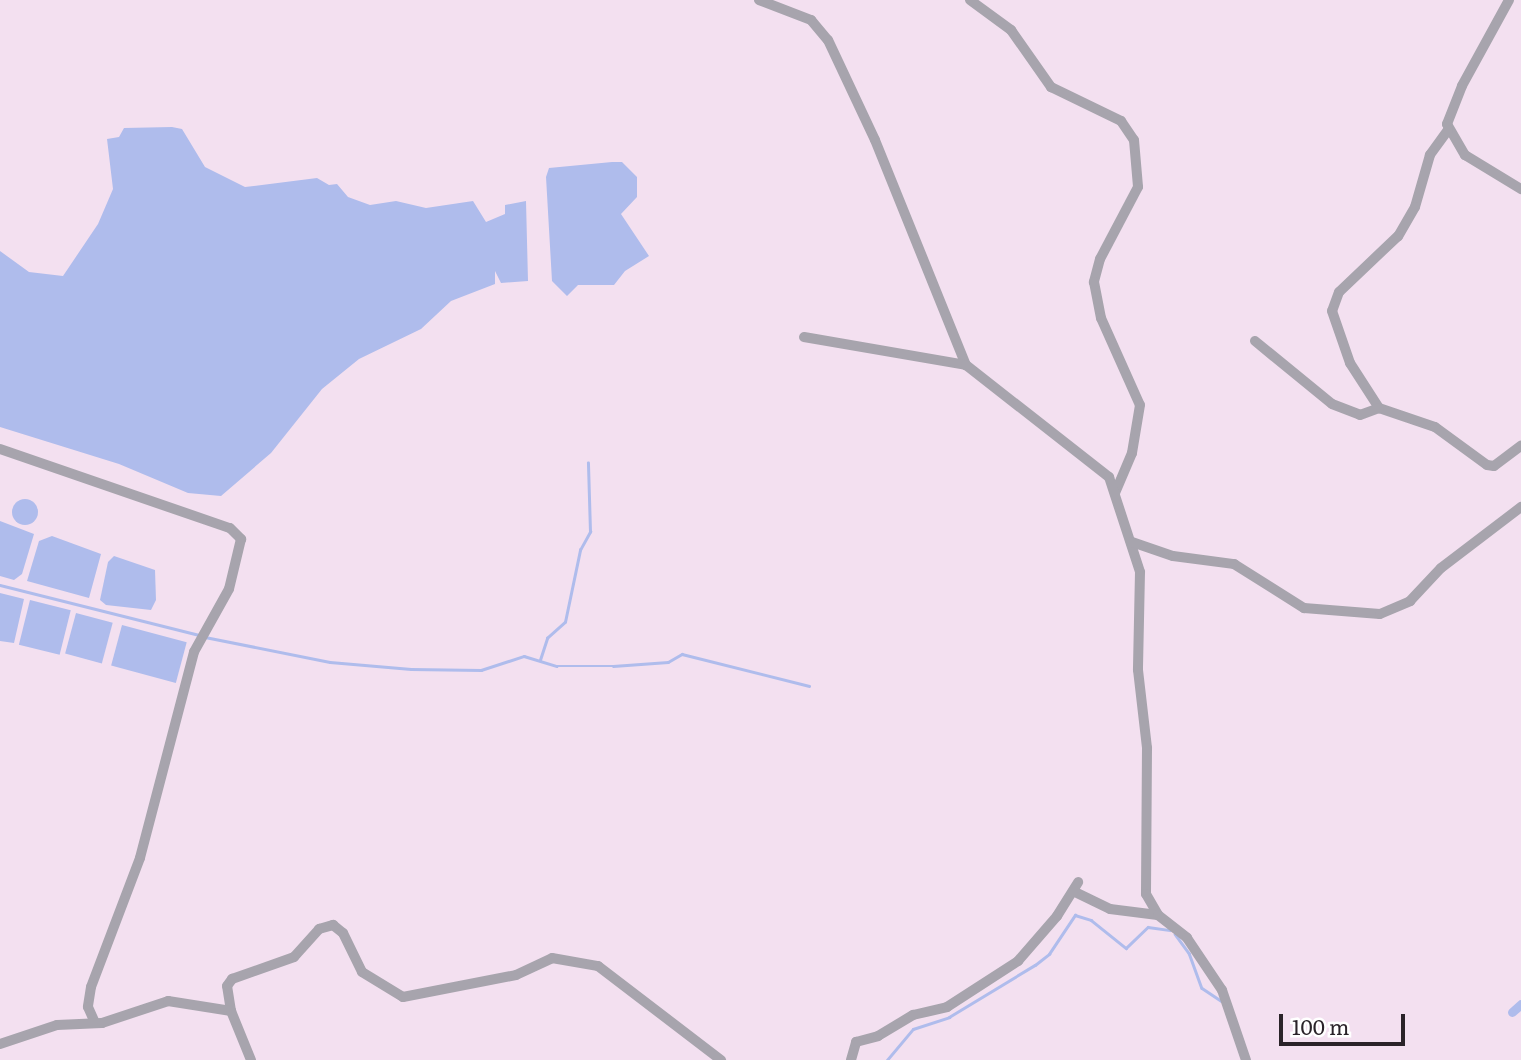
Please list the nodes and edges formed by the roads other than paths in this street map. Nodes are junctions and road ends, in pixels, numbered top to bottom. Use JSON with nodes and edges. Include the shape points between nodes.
{"nodes":[{"id":1,"x":759,"y":0,"type":"edge"},
{"id":2,"x":970,"y":0,"type":"edge"},
{"id":3,"x":1509,"y":0,"type":"edge"},
{"id":4,"x":1448,"y":130,"type":"junction"},
{"id":5,"x":1521,"y":189,"type":"edge"},
{"id":6,"x":804,"y":337,"type":"dead end"},
{"id":7,"x":1255,"y":341,"type":"dead end"},
{"id":8,"x":966,"y":365,"type":"junction"},
{"id":9,"x":1379,"y":408,"type":"junction"},
{"id":10,"x":1521,"y":446,"type":"edge"},
{"id":11,"x":0,"y":449,"type":"edge"},
{"id":12,"x":1115,"y":493,"type":"junction"},
{"id":13,"x":1521,"y":507,"type":"edge"},
{"id":14,"x":1132,"y":542,"type":"junction"},
{"id":15,"x":1158,"y":915,"type":"junction"},
{"id":16,"x":231,"y":1012,"type":"junction"},
{"id":17,"x":95,"y":1023,"type":"junction"},
{"id":18,"x":0,"y":1044,"type":"edge"},
{"id":19,"x":251,"y":1060,"type":"edge"},
{"id":20,"x":721,"y":1060,"type":"edge"},
{"id":21,"x":851,"y":1060,"type":"edge"},
{"id":22,"x":1246,"y":1060,"type":"edge"}],
"edges":[{"from":1,"to":8,"type":"street","via":[[811,20],[828,40],[875,140]]},
{"from":2,"to":12,"type":"street","via":[[1011,30],[1051,87],[1121,121],[1134,140],[1138,187],[1100,259],[1094,282],[1101,318],[1140,405],[1132,453]]},
{"from":3,"to":4,"type":"street","via":[[1462,86],[1447,119]]},
{"from":4,"to":5,"type":"street","via":[[1465,155]]},
{"from":4,"to":9,"type":"street","via":[[1430,155],[1415,207],[1398,236],[1339,292],[1333,305],[1350,363]]},
{"from":6,"to":8,"type":"street"},
{"from":7,"to":9,"type":"street","via":[[1332,404],[1360,415]]},
{"from":8,"to":12,"type":"street","via":[[1105,473]]},
{"from":9,"to":10,"type":"street","via":[[1435,427],[1487,465],[1494,466]]},
{"from":11,"to":17,"type":"street","via":[[230,528],[242,539],[229,589],[194,652],[140,858],[91,987],[88,1007]]},
{"from":12,"to":14,"type":"street"},
{"from":13,"to":14,"type":"street","via":[[1441,568],[1410,601],[1380,614],[1304,608],[1234,564],[1173,556]]},
{"from":14,"to":15,"type":"street","via":[[1140,572],[1138,670],[1147,748],[1146,894]]},
{"from":15,"to":21,"type":"street","via":[[1110,909],[1077,887],[1030,950],[1006,971],[947,1007],[913,1015],[878,1036],[856,1042]]},
{"from":15,"to":22,"type":"street","via":[[1187,938],[1222,990]]},
{"from":16,"to":17,"type":"street","via":[[157,1002]]},
{"from":16,"to":19,"type":"street"},
{"from":16,"to":20,"type":"street","via":[[227,986],[232,979],[294,957],[319,929],[333,925],[343,933],[362,972],[403,997],[516,975],[552,958],[598,966]]},
{"from":17,"to":18,"type":"street","via":[[57,1025]]}]}
